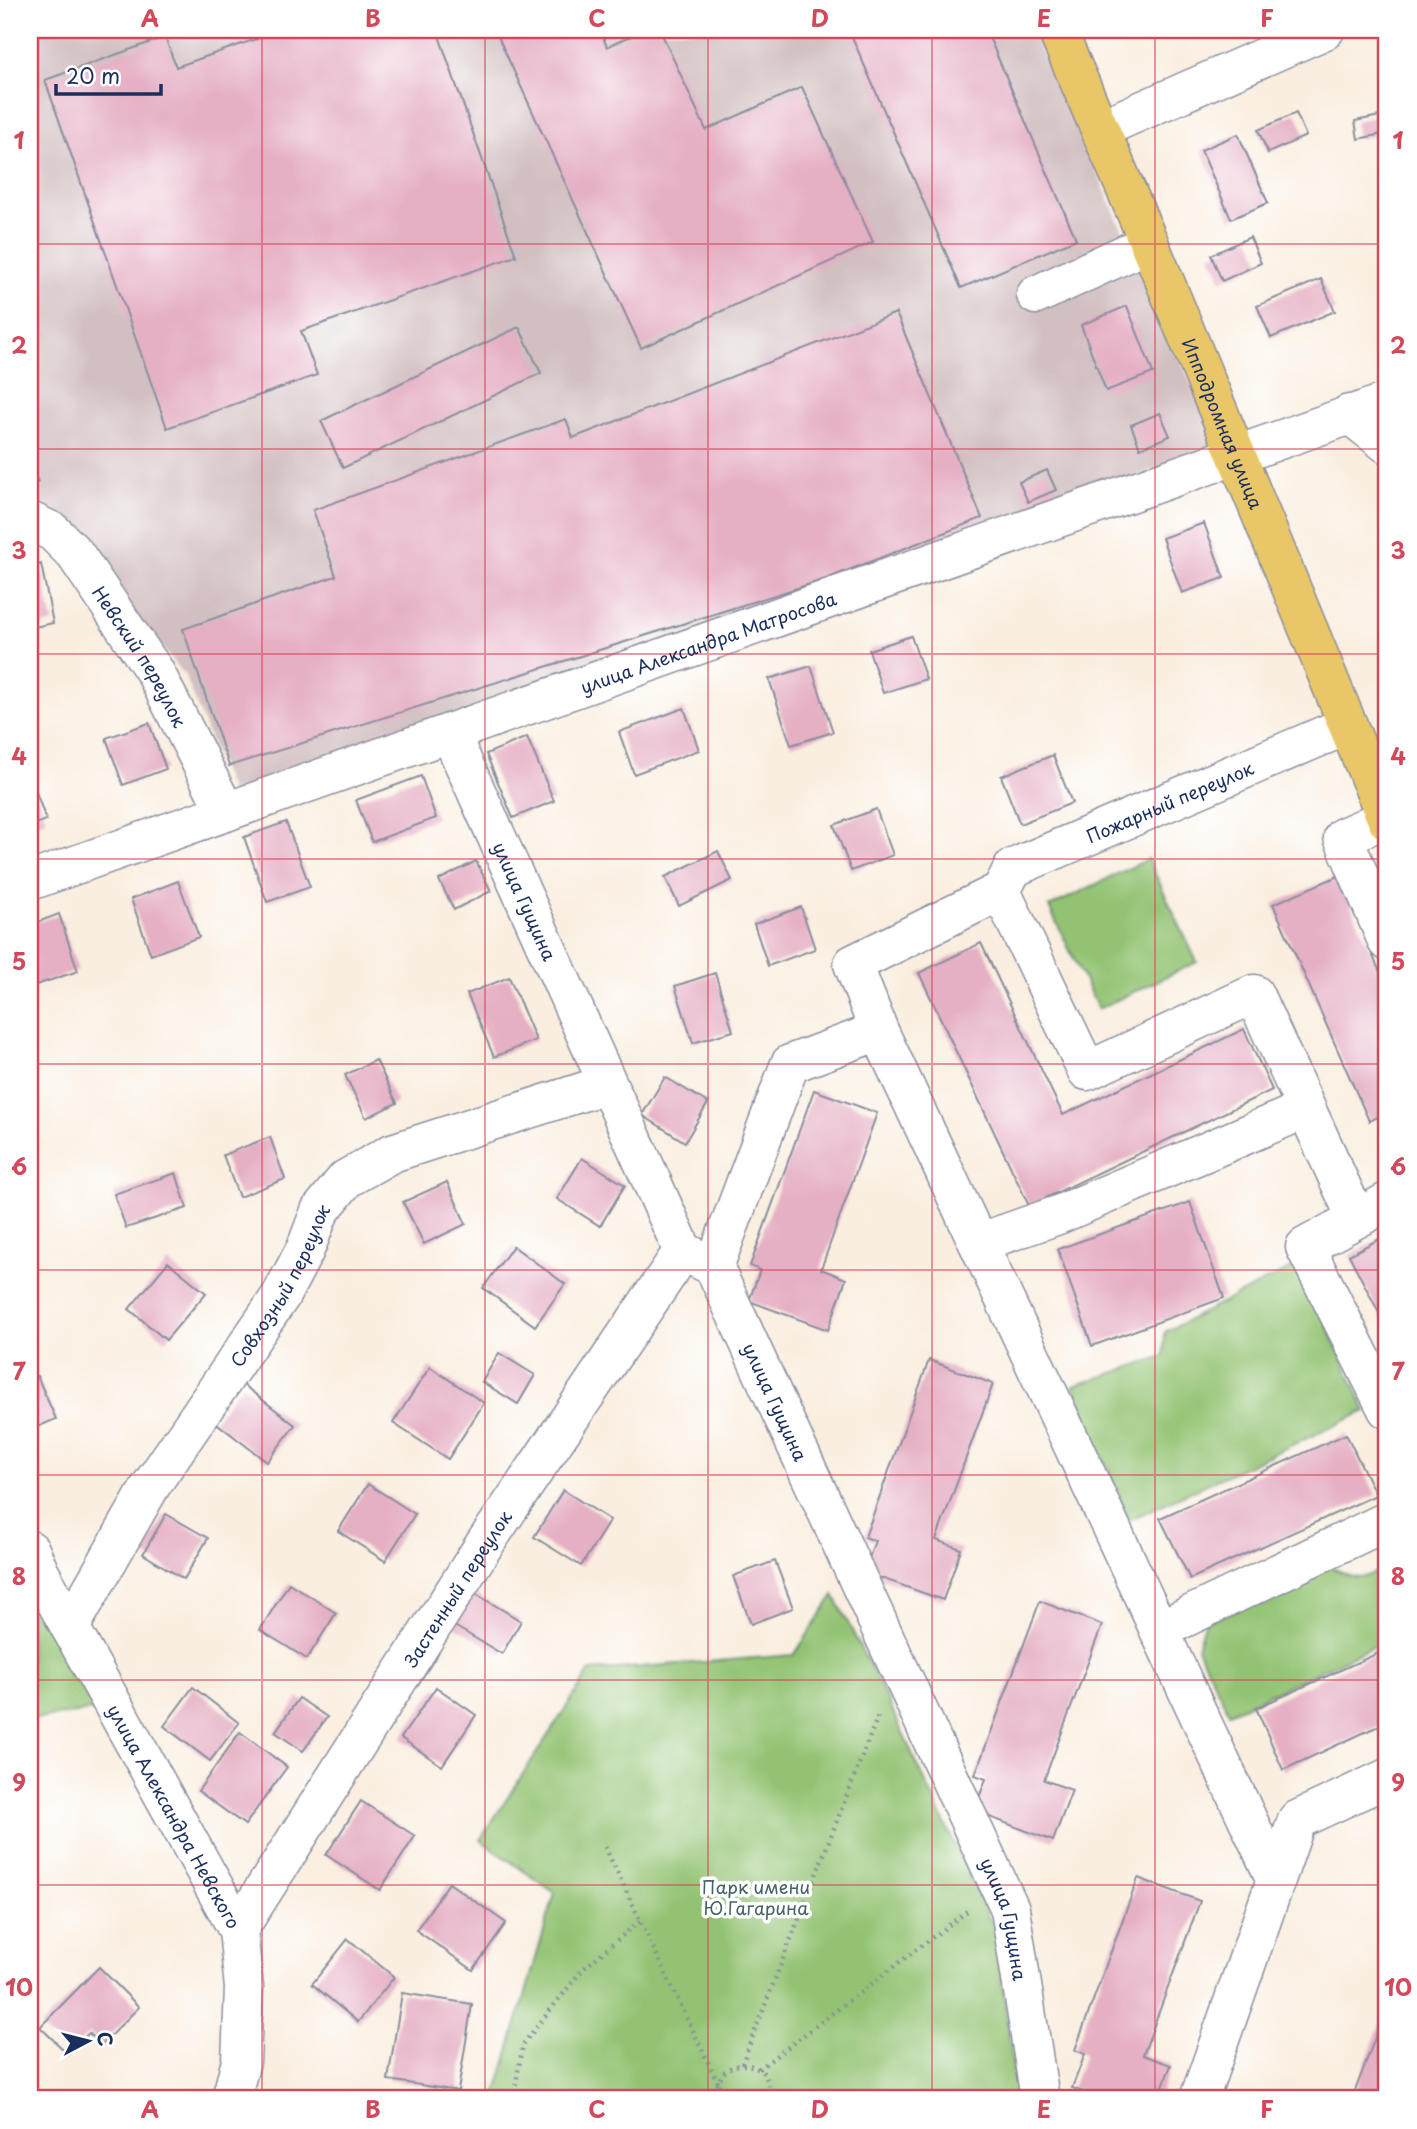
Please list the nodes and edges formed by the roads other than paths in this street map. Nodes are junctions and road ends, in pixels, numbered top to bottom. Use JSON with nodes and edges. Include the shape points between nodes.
{"nodes":[{"id":1,"x":1056,"y":30,"type":"edge"},
{"id":2,"x":1325,"y":30,"type":"edge"},
{"id":3,"x":1100,"y":129,"type":"junction"},
{"id":4,"x":1149,"y":243,"type":"junction"},
{"id":5,"x":1036,"y":295,"type":"dead end"},
{"id":6,"x":1387,"y":402,"type":"edge"},
{"id":7,"x":1349,"y":414,"type":"junction"},
{"id":8,"x":1387,"y":444,"type":"edge"},
{"id":9,"x":1236,"y":456,"type":"junction"},
{"id":10,"x":30,"y":522,"type":"edge"},
{"id":11,"x":1348,"y":725,"type":"junction"},
{"id":12,"x":450,"y":733,"type":"junction"},
{"id":13,"x":226,"y":812,"type":"junction"},
{"id":14,"x":1387,"y":819,"type":"edge"},
{"id":15,"x":30,"y":881,"type":"edge"},
{"id":16,"x":1001,"y":891,"type":"junction"},
{"id":17,"x":1387,"y":941,"type":"edge"},
{"id":18,"x":879,"y":1031,"type":"junction"},
{"id":19,"x":607,"y":1084,"type":"junction"},
{"id":20,"x":1306,"y":1109,"type":"junction"},
{"id":21,"x":1372,"y":1210,"type":"edge"},
{"id":22,"x":978,"y":1243,"type":"junction"},
{"id":23,"x":698,"y":1259,"type":"junction"},
{"id":24,"x":1387,"y":1409,"type":"edge"},
{"id":25,"x":1387,"y":1521,"type":"edge"},
{"id":26,"x":30,"y":1550,"type":"edge"},
{"id":27,"x":70,"y":1627,"type":"junction"},
{"id":28,"x":1159,"y":1630,"type":"junction"},
{"id":29,"x":1387,"y":1778,"type":"edge"},
{"id":30,"x":1275,"y":1878,"type":"junction"},
{"id":31,"x":237,"y":1930,"type":"junction"},
{"id":32,"x":231,"y":2099,"type":"edge"},
{"id":33,"x":1040,"y":2099,"type":"edge"},
{"id":34,"x":1199,"y":2099,"type":"edge"}],
"edges":[{"from":1,"to":3,"type":"main road","name":"Ипподромная улица"},
{"from":2,"to":3,"type":"street"},
{"from":3,"to":4,"type":"main road","name":"Ипподромная улица"},
{"from":4,"to":5,"type":"street"},
{"from":4,"to":9,"type":"main road","name":"Ипподромная улица"},
{"from":6,"to":7,"type":"street","name":"улица Александра Матросова"},
{"from":7,"to":8,"type":"street"},
{"from":7,"to":9,"type":"street","name":"улица Александра Матросова"},
{"from":9,"to":11,"type":"main road","name":"Ипподромная улица"},
{"from":9,"to":12,"type":"street","name":"улица Александра Матросова"},
{"from":10,"to":13,"type":"street","name":"Невский переулок","via":[[53,531],[82,565],[155,672]]},
{"from":11,"to":14,"type":"main road","name":"Ипподромная улица"},
{"from":11,"to":16,"type":"street","name":"Пожарный переулок","via":[[1013,868]]},
{"from":12,"to":13,"type":"street","name":"улица Александра Матросова"},
{"from":12,"to":19,"type":"street","name":"улица Гущина"},
{"from":13,"to":15,"type":"street","name":"улица Александра Матросова"},
{"from":14,"to":17,"type":"street","via":[[1343,837]]},
{"from":16,"to":18,"type":"street","via":[[853,964]]},
{"from":16,"to":20,"type":"street","via":[[1087,1071],[1254,994]]},
{"from":18,"to":22,"type":"street"},
{"from":18,"to":23,"type":"street","name":"Застенный переулок","via":[[790,1064]]},
{"from":19,"to":23,"type":"street","name":"улица Гущина"},
{"from":19,"to":27,"type":"street","name":"Совхозный переулок","via":[[392,1153],[346,1179],[320,1211],[280,1297],[150,1488]]},
{"from":20,"to":21,"type":"street"},
{"from":20,"to":22,"type":"street","via":[[1058,1215]]},
{"from":21,"to":24,"type":"street","via":[[1305,1247]]},
{"from":22,"to":28,"type":"street"},
{"from":23,"to":31,"type":"street","name":"Застенный переулок","via":[[484,1545]]},
{"from":23,"to":33,"type":"street","name":"улица Гущина","via":[[898,1665],[1010,1909]]},
{"from":25,"to":28,"type":"street"},
{"from":26,"to":27,"type":"street","name":"улица Александра Невского"},
{"from":27,"to":31,"type":"street","name":"улица Александра Невского"},
{"from":28,"to":30,"type":"street"},
{"from":29,"to":30,"type":"street","via":[[1297,1820]]},
{"from":30,"to":34,"type":"street"},
{"from":31,"to":32,"type":"street","name":"улица Александра Невского","via":[[244,1988],[241,2062]]}]}
